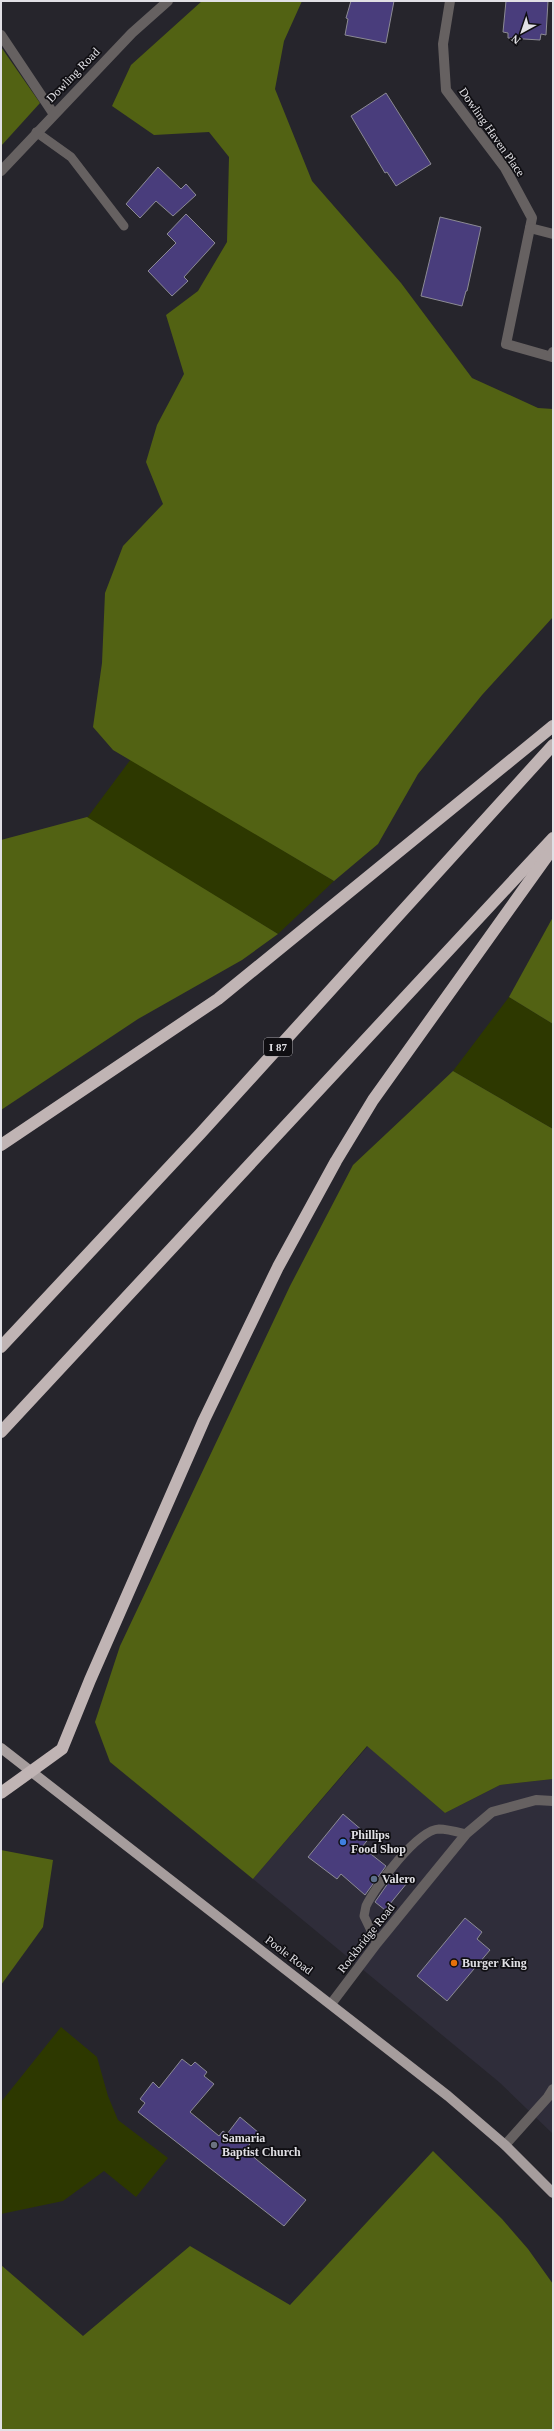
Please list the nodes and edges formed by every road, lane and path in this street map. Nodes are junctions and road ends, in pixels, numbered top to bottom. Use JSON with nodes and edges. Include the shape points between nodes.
{"nodes":[{"id":1,"x":168,"y":1,"type":"edge"},
{"id":2,"x":450,"y":1,"type":"edge"},
{"id":3,"x":1,"y":35,"type":"edge"},
{"id":4,"x":53,"y":113,"type":"junction"},
{"id":5,"x":36,"y":132,"type":"junction"},
{"id":6,"x":1,"y":171,"type":"edge"},
{"id":7,"x":124,"y":226,"type":"dead end"},
{"id":8,"x":530,"y":228,"type":"junction"},
{"id":9,"x":553,"y":234,"type":"edge"},
{"id":10,"x":553,"y":352,"type":"edge"},
{"id":11,"x":553,"y":726,"type":"edge"},
{"id":12,"x":553,"y":745,"type":"edge"},
{"id":13,"x":553,"y":838,"type":"edge"},
{"id":14,"x":553,"y":848,"type":"edge"},
{"id":15,"x":1,"y":1145,"type":"edge"},
{"id":16,"x":1,"y":1347,"type":"edge"},
{"id":17,"x":1,"y":1432,"type":"edge"},
{"id":18,"x":1,"y":1748,"type":"edge"},
{"id":19,"x":31,"y":1773,"type":"junction"},
{"id":20,"x":1,"y":1793,"type":"edge"},
{"id":21,"x":553,"y":1801,"type":"edge"},
{"id":22,"x":466,"y":1834,"type":"junction"},
{"id":23,"x":377,"y":1943,"type":"junction"},
{"id":24,"x":332,"y":2004,"type":"junction"},
{"id":25,"x":553,"y":2089,"type":"edge"},
{"id":26,"x":505,"y":2145,"type":"junction"},
{"id":27,"x":553,"y":2193,"type":"edge"}],
"edges":[{"from":1,"to":4,"type":"street","name":"Dowling Road","via":[[132,33]]},
{"from":2,"to":8,"type":"street","name":"Dowling Haven Place","via":[[443,44],[446,90],[505,168],[532,218]]},
{"from":3,"to":4,"type":"street"},
{"from":4,"to":5,"type":"street","name":"Dowling Road"},
{"from":5,"to":6,"type":"street","name":"Dowling Road"},
{"from":5,"to":7,"type":"lane","via":[[71,157]]},
{"from":8,"to":9,"type":"street"},
{"from":8,"to":10,"type":"street","name":"Dowling Haven Place","via":[[506,344],[552,357]]},
{"from":11,"to":15,"type":"highway","via":[[218,999]]},
{"from":12,"to":16,"type":"highway","number":"I 87","via":[[200,1134]]},
{"from":13,"to":17,"type":"highway"},
{"from":14,"to":19,"type":"highway","via":[[373,1100],[336,1161],[278,1267],[204,1420],[62,1749]]},
{"from":18,"to":19,"type":"main road","name":"Poole Road"},
{"from":19,"to":20,"type":"highway"},
{"from":19,"to":24,"type":"main road","name":"Poole Road"},
{"from":21,"to":22,"type":"street","name":"Rockbridge Road","via":[[536,1800],[492,1812]]},
{"from":22,"to":23,"type":"street","name":"Rockbridge Road"},
{"from":22,"to":23,"type":"lane","via":[[438,1829],[421,1837],[406,1852],[366,1906],[364,1916]]},
{"from":23,"to":24,"type":"street","name":"Rockbridge Road"},
{"from":24,"to":26,"type":"main road","name":"Poole Road"},
{"from":25,"to":26,"type":"street"},
{"from":26,"to":27,"type":"main road","name":"Poole Road"}]}
